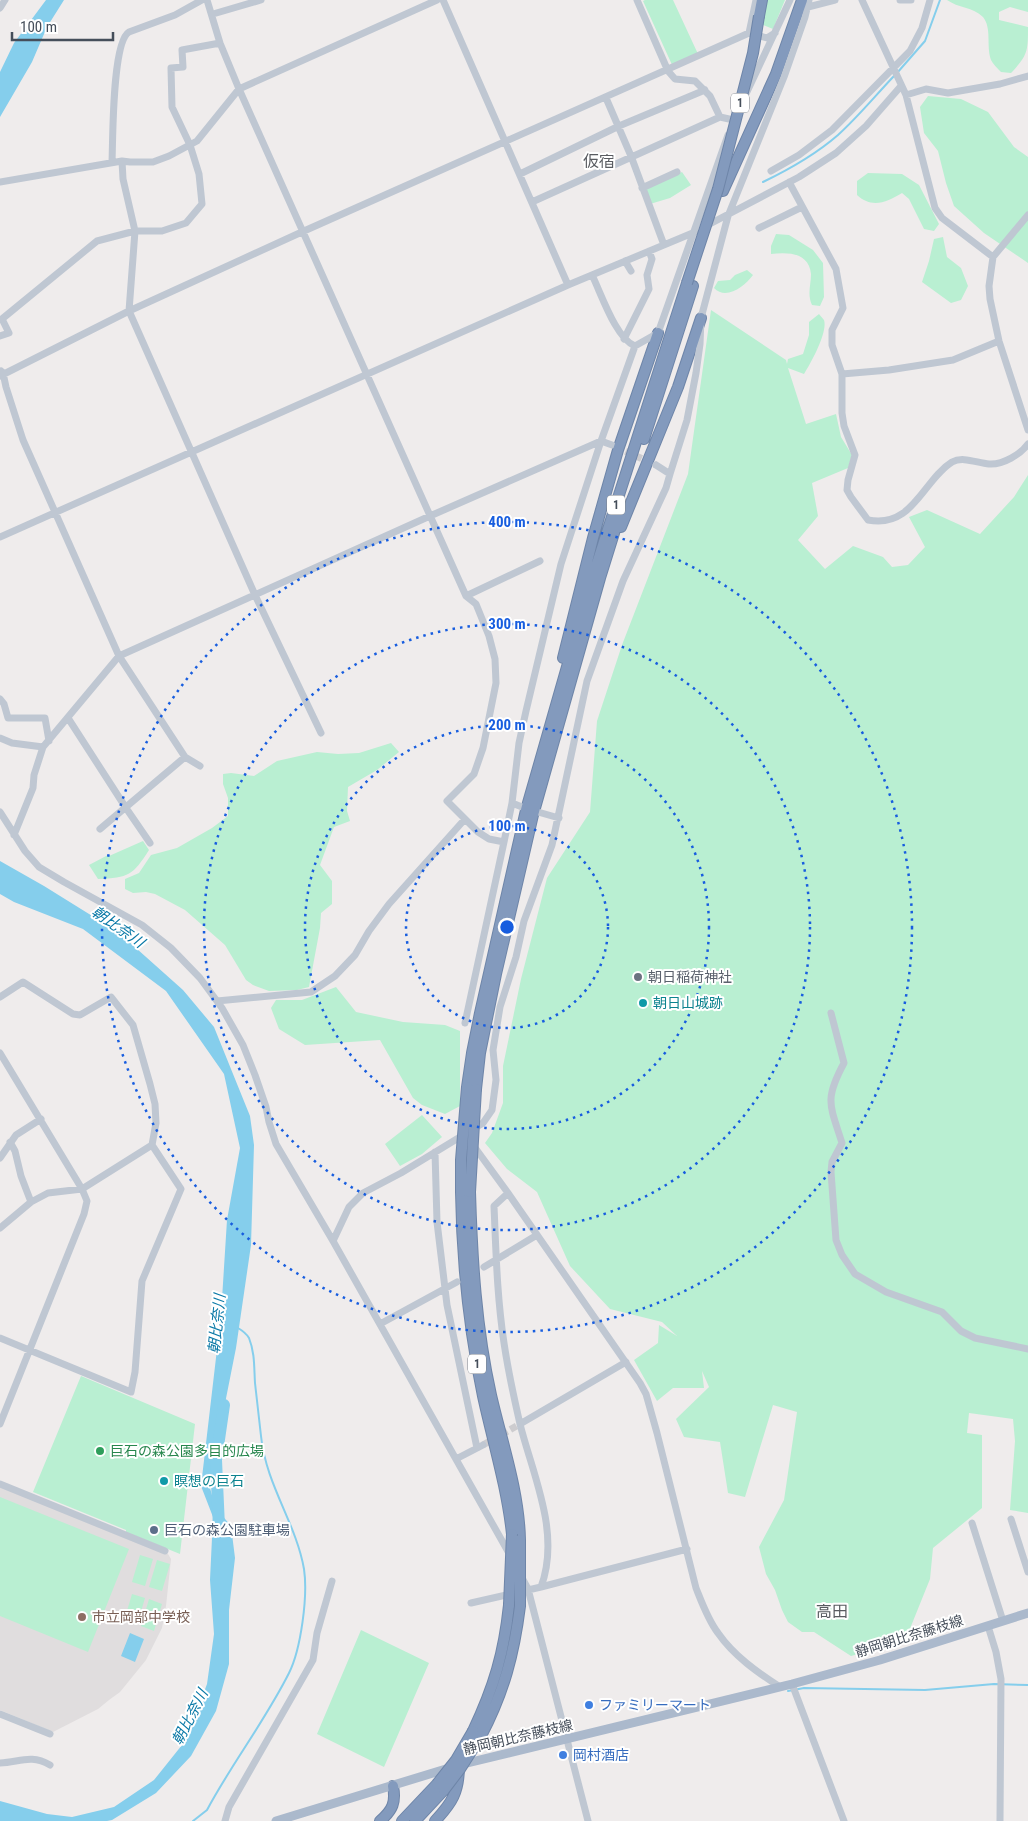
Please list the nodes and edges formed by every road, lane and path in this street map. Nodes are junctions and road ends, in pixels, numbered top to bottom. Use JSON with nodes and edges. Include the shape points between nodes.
{"nodes":[{"id":1,"x":5,"y":0,"type":"edge"},
{"id":2,"x":202,"y":0,"type":"edge"},
{"id":3,"x":207,"y":0,"type":"edge"},
{"id":4,"x":261,"y":0,"type":"edge"},
{"id":5,"x":437,"y":0,"type":"edge"},
{"id":6,"x":443,"y":0,"type":"edge"},
{"id":7,"x":637,"y":0,"type":"edge"},
{"id":8,"x":756,"y":0,"type":"edge"},
{"id":9,"x":762,"y":0,"type":"edge"},
{"id":10,"x":790,"y":0,"type":"edge"},
{"id":11,"x":835,"y":0,"type":"edge"},
{"id":12,"x":862,"y":0,"type":"edge"},
{"id":13,"x":900,"y":0,"type":"edge"},
{"id":14,"x":911,"y":0,"type":"edge"},
{"id":15,"x":930,"y":0,"type":"edge"},
{"id":16,"x":805,"y":2,"type":"edge"},
{"id":17,"x":0,"y":8,"type":"edge"},
{"id":18,"x":213,"y":14,"type":"junction"},
{"id":19,"x":749,"y":33,"type":"junction"},
{"id":20,"x":775,"y":33,"type":"junction"},
{"id":21,"x":220,"y":43,"type":"junction"},
{"id":22,"x":893,"y":67,"type":"junction"},
{"id":23,"x":668,"y":71,"type":"junction"},
{"id":24,"x":1028,"y":76,"type":"edge"},
{"id":25,"x":901,"y":86,"type":"junction"},
{"id":26,"x":239,"y":89,"type":"junction"},
{"id":27,"x":704,"y":90,"type":"junction"},
{"id":28,"x":906,"y":95,"type":"junction"},
{"id":29,"x":606,"y":98,"type":"junction"},
{"id":30,"x":720,"y":117,"type":"junction"},
{"id":31,"x":729,"y":119,"type":"dead end"},
{"id":32,"x":619,"y":126,"type":"junction"},
{"id":33,"x":506,"y":142,"type":"junction"},
{"id":34,"x":190,"y":146,"type":"junction"},
{"id":35,"x":632,"y":156,"type":"junction"},
{"id":36,"x":122,"y":160,"type":"junction"},
{"id":37,"x":112,"y":162,"type":"junction"},
{"id":38,"x":771,"y":171,"type":"dead end"},
{"id":39,"x":678,"y":172,"type":"dead end"},
{"id":40,"x":520,"y":174,"type":"junction"},
{"id":41,"x":0,"y":182,"type":"edge"},
{"id":42,"x":789,"y":182,"type":"junction"},
{"id":43,"x":642,"y":188,"type":"junction"},
{"id":44,"x":720,"y":190,"type":"junction"},
{"id":45,"x":532,"y":202,"type":"junction"},
{"id":46,"x":802,"y":207,"type":"junction"},
{"id":47,"x":1028,"y":215,"type":"edge"},
{"id":48,"x":728,"y":216,"type":"junction"},
{"id":49,"x":759,"y":228,"type":"dead end"},
{"id":50,"x":135,"y":231,"type":"junction"},
{"id":51,"x":304,"y":231,"type":"junction"},
{"id":52,"x":694,"y":232,"type":"junction"},
{"id":53,"x":664,"y":245,"type":"junction"},
{"id":54,"x":649,"y":251,"type":"junction"},
{"id":55,"x":993,"y":257,"type":"junction"},
{"id":56,"x":625,"y":260,"type":"junction"},
{"id":57,"x":631,"y":272,"type":"dead end"},
{"id":58,"x":592,"y":275,"type":"junction"},
{"id":59,"x":690,"y":284,"type":"junction"},
{"id":60,"x":568,"y":285,"type":"junction"},
{"id":61,"x":129,"y":311,"type":"junction"},
{"id":62,"x":701,"y":318,"type":"junction"},
{"id":63,"x":658,"y":333,"type":"junction"},
{"id":64,"x":0,"y":336,"type":"edge"},
{"id":65,"x":624,"y":339,"type":"junction"},
{"id":66,"x":999,"y":341,"type":"junction"},
{"id":67,"x":633,"y":346,"type":"junction"},
{"id":68,"x":1,"y":373,"type":"edge"},
{"id":69,"x":367,"y":374,"type":"junction"},
{"id":70,"x":842,"y":374,"type":"junction"},
{"id":71,"x":1028,"y":430,"type":"edge"},
{"id":72,"x":601,"y":441,"type":"junction"},
{"id":73,"x":1028,"y":444,"type":"edge"},
{"id":74,"x":612,"y":445,"type":"tunnel mouth"},
{"id":75,"x":191,"y":452,"type":"junction"},
{"id":76,"x":656,"y":465,"type":"tunnel mouth"},
{"id":77,"x":670,"y":474,"type":"junction"},
{"id":78,"x":55,"y":512,"type":"junction"},
{"id":79,"x":430,"y":516,"type":"junction"},
{"id":80,"x":0,"y":537,"type":"edge"},
{"id":81,"x":540,"y":561,"type":"dead end"},
{"id":82,"x":597,"y":589,"type":"junction"},
{"id":83,"x":255,"y":594,"type":"junction"},
{"id":84,"x":466,"y":596,"type":"junction"},
{"id":85,"x":119,"y":656,"type":"junction"},
{"id":86,"x":0,"y":699,"type":"edge"},
{"id":87,"x":68,"y":718,"type":"junction"},
{"id":88,"x":550,"y":728,"type":"junction"},
{"id":89,"x":321,"y":733,"type":"dead end"},
{"id":90,"x":0,"y":738,"type":"edge"},
{"id":91,"x":46,"y":744,"type":"junction"},
{"id":92,"x":185,"y":757,"type":"junction"},
{"id":93,"x":200,"y":766,"type":"dead end"},
{"id":94,"x":512,"y":803,"type":"junction"},
{"id":95,"x":522,"y":806,"type":"dead end"},
{"id":96,"x":126,"y":808,"type":"junction"},
{"id":97,"x":0,"y":812,"type":"edge"},
{"id":98,"x":538,"y":812,"type":"dead end"},
{"id":99,"x":558,"y":818,"type":"junction"},
{"id":100,"x":465,"y":819,"type":"junction"},
{"id":101,"x":100,"y":829,"type":"dead end"},
{"id":102,"x":14,"y":835,"type":"junction"},
{"id":103,"x":504,"y":842,"type":"junction"},
{"id":104,"x":150,"y":843,"type":"dead end"},
{"id":105,"x":0,"y":997,"type":"edge"},
{"id":106,"x":217,"y":1001,"type":"junction"},
{"id":107,"x":831,"y":1013,"type":"dead end"},
{"id":108,"x":465,"y":1023,"type":"dead end"},
{"id":109,"x":0,"y":1053,"type":"edge"},
{"id":110,"x":471,"y":1088,"type":"junction"},
{"id":111,"x":41,"y":1119,"type":"junction"},
{"id":112,"x":465,"y":1134,"type":"junction"},
{"id":113,"x":10,"y":1142,"type":"junction"},
{"id":114,"x":152,"y":1145,"type":"junction"},
{"id":115,"x":434,"y":1152,"type":"junction"},
{"id":116,"x":0,"y":1158,"type":"edge"},
{"id":117,"x":82,"y":1188,"type":"junction"},
{"id":118,"x":508,"y":1193,"type":"junction"},
{"id":119,"x":31,"y":1202,"type":"junction"},
{"id":120,"x":0,"y":1228,"type":"edge"},
{"id":121,"x":537,"y":1235,"type":"junction"},
{"id":122,"x":333,"y":1241,"type":"junction"},
{"id":123,"x":497,"y":1260,"type":"junction"},
{"id":124,"x":484,"y":1267,"type":"dead end"},
{"id":125,"x":457,"y":1282,"type":"dead end"},
{"id":126,"x":445,"y":1289,"type":"junction"},
{"id":127,"x":380,"y":1324,"type":"junction"},
{"id":128,"x":0,"y":1338,"type":"edge"},
{"id":129,"x":30,"y":1350,"type":"junction"},
{"id":130,"x":1028,"y":1350,"type":"edge"},
{"id":131,"x":626,"y":1362,"type":"junction"},
{"id":132,"x":0,"y":1424,"type":"edge"},
{"id":133,"x":520,"y":1424,"type":"junction"},
{"id":134,"x":456,"y":1459,"type":"junction"},
{"id":135,"x":0,"y":1484,"type":"edge"},
{"id":136,"x":1011,"y":1519,"type":"dead end"},
{"id":137,"x":972,"y":1523,"type":"dead end"},
{"id":138,"x":687,"y":1549,"type":"junction"},
{"id":139,"x":166,"y":1551,"type":"dead end"},
{"id":140,"x":1028,"y":1572,"type":"edge"},
{"id":141,"x":332,"y":1581,"type":"dead end"},
{"id":142,"x":541,"y":1587,"type":"junction"},
{"id":143,"x":528,"y":1589,"type":"junction"},
{"id":144,"x":471,"y":1603,"type":"dead end"},
{"id":145,"x":1028,"y":1613,"type":"edge"},
{"id":146,"x":1003,"y":1621,"type":"junction"},
{"id":147,"x":988,"y":1626,"type":"junction"},
{"id":148,"x":792,"y":1684,"type":"junction"},
{"id":149,"x":780,"y":1687,"type":"junction"},
{"id":150,"x":0,"y":1714,"type":"edge"},
{"id":151,"x":50,"y":1734,"type":"dead end"},
{"id":152,"x":568,"y":1739,"type":"junction"},
{"id":153,"x":0,"y":1763,"type":"edge"},
{"id":154,"x":50,"y":1765,"type":"dead end"},
{"id":155,"x":459,"y":1765,"type":"junction"},
{"id":156,"x":393,"y":1786,"type":"junction"},
{"id":157,"x":440,"y":1787,"type":"junction"},
{"id":158,"x":225,"y":1821,"type":"edge"},
{"id":159,"x":276,"y":1821,"type":"edge"},
{"id":160,"x":380,"y":1821,"type":"edge"},
{"id":161,"x":402,"y":1821,"type":"edge"},
{"id":162,"x":415,"y":1821,"type":"edge"},
{"id":163,"x":435,"y":1821,"type":"edge"},
{"id":164,"x":588,"y":1821,"type":"edge"},
{"id":165,"x":844,"y":1821,"type":"edge"},
{"id":166,"x":1000,"y":1821,"type":"edge"}],
"edges":[{"from":1,"to":17,"type":"street"},
{"from":2,"to":37,"type":"street","via":[[129,32],[121,42],[114,88]]},
{"from":3,"to":18,"type":"street"},
{"from":4,"to":18,"type":"street"},
{"from":5,"to":26,"type":"street"},
{"from":6,"to":33,"type":"street"},
{"from":7,"to":23,"type":"street"},
{"from":8,"to":19,"type":"street"},
{"from":9,"to":44,"type":"highway","number":"1","bridge":true,"via":[[753,53]]},
{"from":10,"to":20,"type":"street"},
{"from":11,"to":16,"type":"street"},
{"from":12,"to":22,"type":"street"},
{"from":13,"to":14,"type":"street"},
{"from":15,"to":22,"type":"street","via":[[918,37],[910,51]]},
{"from":16,"to":44,"type":"highway","via":[[776,74]]},
{"from":16,"to":44,"type":"highway","number":"1","bridge":true,"via":[[737,145]]},
{"from":16,"to":48,"type":"street","via":[[784,76]]},
{"from":18,"to":21,"type":"street"},
{"from":19,"to":20,"type":"street","via":[[767,38]]},
{"from":19,"to":23,"type":"street"},
{"from":20,"to":52,"type":"street","via":[[731,126]]},
{"from":21,"to":26,"type":"street"},
{"from":21,"to":34,"type":"street","via":[[182,50],[183,67],[171,68],[172,106]]},
{"from":22,"to":25,"type":"street"},
{"from":22,"to":38,"type":"street","via":[[832,130]]},
{"from":23,"to":27,"type":"street","via":[[675,79],[695,81]]},
{"from":23,"to":29,"type":"street"},
{"from":24,"to":28,"type":"street","via":[[948,93],[926,89]]},
{"from":25,"to":28,"type":"street"},
{"from":25,"to":42,"type":"street","via":[[841,149]]},
{"from":26,"to":34,"type":"street"},
{"from":26,"to":51,"type":"street"},
{"from":27,"to":30,"type":"street"},
{"from":27,"to":32,"type":"street"},
{"from":28,"to":55,"type":"street","via":[[935,208],[942,218]]},
{"from":29,"to":32,"type":"street"},
{"from":29,"to":33,"type":"street"},
{"from":30,"to":31,"type":"street"},
{"from":30,"to":35,"type":"street"},
{"from":32,"to":35,"type":"street"},
{"from":32,"to":40,"type":"street"},
{"from":33,"to":40,"type":"street"},
{"from":33,"to":51,"type":"street"},
{"from":34,"to":36,"type":"street","via":[[153,162]]},
{"from":34,"to":50,"type":"street","via":[[199,174],[202,204],[186,223],[162,231]]},
{"from":35,"to":43,"type":"street"},
{"from":35,"to":45,"type":"street"},
{"from":36,"to":37,"type":"street"},
{"from":36,"to":50,"type":"street"},
{"from":37,"to":41,"type":"street"},
{"from":39,"to":43,"type":"street"},
{"from":40,"to":45,"type":"street"},
{"from":42,"to":46,"type":"street"},
{"from":42,"to":48,"type":"street"},
{"from":43,"to":53,"type":"street"},
{"from":44,"to":59,"type":"highway"},
{"from":45,"to":60,"type":"street"},
{"from":46,"to":49,"type":"street"},
{"from":46,"to":70,"type":"street","via":[[836,269],[843,308],[832,330],[832,345]]},
{"from":47,"to":55,"type":"street"},
{"from":48,"to":52,"type":"street"},
{"from":48,"to":62,"type":"street"},
{"from":50,"to":61,"type":"street"},
{"from":50,"to":64,"type":"street","via":[[97,241],[2,319],[9,333]]},
{"from":51,"to":61,"type":"street"},
{"from":51,"to":69,"type":"street"},
{"from":52,"to":53,"type":"street"},
{"from":52,"to":63,"type":"street"},
{"from":53,"to":54,"type":"street"},
{"from":54,"to":56,"type":"street"},
{"from":54,"to":65,"type":"street","via":[[652,259],[647,275],[649,290]]},
{"from":55,"to":66,"type":"street","via":[[990,298]]},
{"from":56,"to":57,"type":"street"},
{"from":56,"to":58,"type":"street"},
{"from":58,"to":60,"type":"street"},
{"from":58,"to":65,"type":"street"},
{"from":59,"to":82,"type":"highway"},
{"from":59,"to":88,"type":"highway","number":"1","via":[[593,576]]},
{"from":60,"to":69,"type":"street"},
{"from":61,"to":68,"type":"street"},
{"from":61,"to":75,"type":"street"},
{"from":62,"to":77,"type":"street","via":[[691,401]]},
{"from":62,"to":82,"type":"highway","via":[[678,387]]},
{"from":63,"to":67,"type":"street"},
{"from":63,"to":88,"type":"highway","via":[[618,450],[593,538],[560,671]]},
{"from":65,"to":67,"type":"street"},
{"from":66,"to":70,"type":"street","via":[[953,360]]},
{"from":66,"to":71,"type":"street"},
{"from":67,"to":72,"type":"street"},
{"from":68,"to":78,"type":"street","via":[[23,440]]},
{"from":69,"to":75,"type":"street"},
{"from":69,"to":79,"type":"street"},
{"from":70,"to":73,"type":"street","via":[[844,426],[855,456],[847,490],[868,520],[881,523],[908,509],[952,462],[1001,462],[1022,452]]},
{"from":72,"to":74,"type":"street"},
{"from":72,"to":79,"type":"street"},
{"from":72,"to":94,"type":"street","via":[[561,564],[543,632],[519,743]]},
{"from":75,"to":78,"type":"street"},
{"from":75,"to":83,"type":"street"},
{"from":76,"to":77,"type":"street"},
{"from":77,"to":99,"type":"street","via":[[624,581],[587,681]]},
{"from":78,"to":80,"type":"street"},
{"from":78,"to":85,"type":"street"},
{"from":79,"to":83,"type":"street"},
{"from":79,"to":84,"type":"street"},
{"from":81,"to":84,"type":"street"},
{"from":82,"to":110,"type":"highway","via":[[533,815]]},
{"from":83,"to":85,"type":"street"},
{"from":83,"to":89,"type":"street"},
{"from":84,"to":100,"type":"street","via":[[476,604],[489,636],[495,659],[496,683],[483,748],[474,774],[447,801]]},
{"from":85,"to":87,"type":"street"},
{"from":85,"to":92,"type":"street"},
{"from":86,"to":91,"type":"street","via":[[8,718],[45,718]]},
{"from":87,"to":91,"type":"street"},
{"from":87,"to":96,"type":"street"},
{"from":88,"to":110,"type":"highway","number":"1","via":[[526,810],[488,972],[472,1053]]},
{"from":90,"to":91,"type":"street"},
{"from":91,"to":102,"type":"street"},
{"from":92,"to":93,"type":"street"},
{"from":92,"to":96,"type":"street"},
{"from":94,"to":95,"type":"street"},
{"from":94,"to":103,"type":"street"},
{"from":96,"to":101,"type":"street"},
{"from":96,"to":104,"type":"street"},
{"from":97,"to":102,"type":"street"},
{"from":98,"to":99,"type":"street"},
{"from":99,"to":112,"type":"street","via":[[500,1007],[494,1050],[496,1080],[492,1110],[483,1123]]},
{"from":100,"to":103,"type":"street","via":[[489,839]]},
{"from":100,"to":106,"type":"street","via":[[389,904],[356,955],[329,980],[311,992]]},
{"from":102,"to":106,"type":"street","via":[[45,871],[130,918],[171,948]]},
{"from":103,"to":108,"type":"street"},
{"from":105,"to":114,"type":"street","via":[[23,982],[73,1014],[80,1014],[111,997],[132,1025],[150,1084],[156,1123]]},
{"from":106,"to":122,"type":"street","via":[[248,1056],[276,1144]]},
{"from":107,"to":130,"type":"street","via":[[844,1063],[831,1093],[831,1109],[842,1143],[832,1162],[831,1172],[834,1231],[842,1255],[861,1279],[893,1295],[942,1312],[961,1331],[975,1338]]},
{"from":109,"to":111,"type":"street"},
{"from":110,"to":157,"type":"highway","number":"1","bridge":true,"via":[[461,1160],[465,1192],[463,1259],[483,1396],[516,1537],[514,1605],[500,1666],[477,1733]]},
{"from":111,"to":113,"type":"street"},
{"from":111,"to":117,"type":"street"},
{"from":112,"to":115,"type":"street"},
{"from":112,"to":118,"type":"street"},
{"from":113,"to":116,"type":"street"},
{"from":113,"to":119,"type":"street"},
{"from":114,"to":117,"type":"street"},
{"from":114,"to":129,"type":"street","via":[[181,1190],[142,1281],[131,1392]]},
{"from":115,"to":122,"type":"street","via":[[363,1193],[349,1207]]},
{"from":115,"to":126,"type":"street","via":[[437,1222]]},
{"from":117,"to":119,"type":"street","via":[[48,1193]]},
{"from":117,"to":129,"type":"street","via":[[87,1200],[84,1214]]},
{"from":118,"to":121,"type":"street"},
{"from":118,"to":123,"type":"street","via":[[494,1206]]},
{"from":119,"to":120,"type":"street"},
{"from":121,"to":123,"type":"street"},
{"from":121,"to":131,"type":"street"},
{"from":122,"to":127,"type":"street"},
{"from":123,"to":124,"type":"street"},
{"from":123,"to":133,"type":"street","via":[[504,1343]]},
{"from":125,"to":126,"type":"street"},
{"from":126,"to":127,"type":"street"},
{"from":126,"to":134,"type":"street","via":[[459,1368],[480,1446]]},
{"from":127,"to":134,"type":"street"},
{"from":128,"to":129,"type":"street"},
{"from":129,"to":132,"type":"street"},
{"from":131,"to":133,"type":"street"},
{"from":131,"to":138,"type":"street","via":[[646,1394]]},
{"from":133,"to":142,"type":"street","via":[[547,1524],[545,1577]]},
{"from":134,"to":143,"type":"street"},
{"from":135,"to":139,"type":"street"},
{"from":136,"to":140,"type":"street"},
{"from":137,"to":146,"type":"street"},
{"from":138,"to":142,"type":"street"},
{"from":138,"to":149,"type":"street","via":[[696,1588],[718,1633],[734,1653]]},
{"from":141,"to":158,"type":"street","via":[[313,1660]]},
{"from":142,"to":143,"type":"street"},
{"from":143,"to":144,"type":"street"},
{"from":143,"to":152,"type":"street"},
{"from":145,"to":146,"type":"main road","name":"静岡朝比奈藤枝線"},
{"from":146,"to":147,"type":"main road","name":"静岡朝比奈藤枝線"},
{"from":147,"to":148,"type":"main road","name":"静岡朝比奈藤枝線"},
{"from":147,"to":166,"type":"street","via":[[1001,1679]]},
{"from":148,"to":149,"type":"main road","name":"静岡朝比奈藤枝線"},
{"from":148,"to":165,"type":"street"},
{"from":149,"to":152,"type":"main road","name":"静岡朝比奈藤枝線"},
{"from":150,"to":151,"type":"street"},
{"from":152,"to":155,"type":"main road","name":"静岡朝比奈藤枝線"},
{"from":152,"to":164,"type":"street"},
{"from":153,"to":154,"type":"street","via":[[29,1758]]},
{"from":155,"to":156,"type":"main road","name":"静岡朝比奈藤枝線"},
{"from":155,"to":163,"type":"highway","via":[[457,1790]]},
{"from":156,"to":159,"type":"main road","name":"静岡朝比奈藤枝線"},
{"from":156,"to":160,"type":"highway","via":[[393,1806]]},
{"from":157,"to":161,"type":"highway"},
{"from":157,"to":162,"type":"highway"}]}
